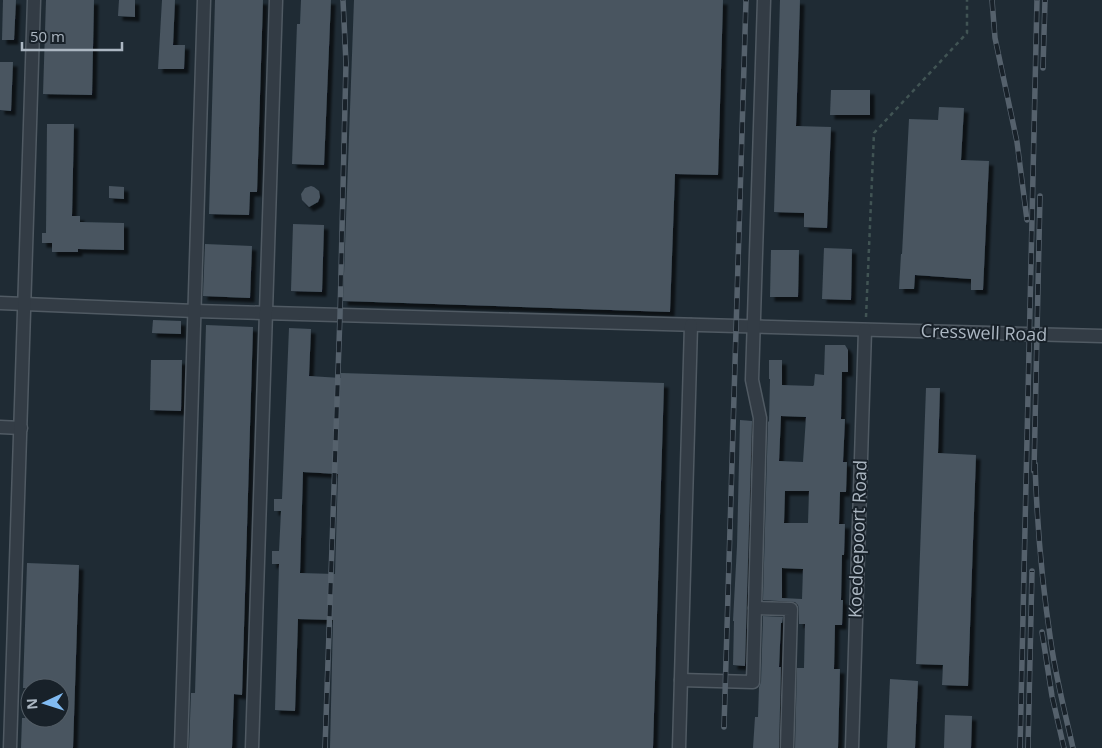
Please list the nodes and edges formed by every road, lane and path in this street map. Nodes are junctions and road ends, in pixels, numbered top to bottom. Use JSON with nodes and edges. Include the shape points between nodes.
{"nodes":[{"id":1,"x":34,"y":0,"type":"edge"},
{"id":2,"x":204,"y":0,"type":"edge"},
{"id":3,"x":276,"y":0,"type":"edge"},
{"id":4,"x":764,"y":0,"type":"edge"},
{"id":5,"x":967,"y":0,"type":"edge"},
{"id":6,"x":0,"y":304,"type":"edge"},
{"id":7,"x":25,"y":304,"type":"junction"},
{"id":8,"x":195,"y":310,"type":"junction"},
{"id":9,"x":266,"y":312,"type":"junction"},
{"id":10,"x":690,"y":325,"type":"junction"},
{"id":11,"x":754,"y":326,"type":"junction"},
{"id":12,"x":866,"y":330,"type":"junction"},
{"id":13,"x":1102,"y":336,"type":"edge"},
{"id":14,"x":0,"y":427,"type":"edge"},
{"id":15,"x":21,"y":428,"type":"junction"},
{"id":16,"x":755,"y":608,"type":"junction"},
{"id":17,"x":681,"y":680,"type":"junction"},
{"id":18,"x":6,"y":699,"type":"edge"},
{"id":19,"x":10,"y":748,"type":"edge"},
{"id":20,"x":181,"y":748,"type":"edge"},
{"id":21,"x":252,"y":748,"type":"edge"},
{"id":22,"x":679,"y":748,"type":"edge"},
{"id":23,"x":787,"y":748,"type":"edge"},
{"id":24,"x":852,"y":748,"type":"edge"}],
"edges":[{"from":1,"to":7,"type":"street"},
{"from":2,"to":8,"type":"street"},
{"from":3,"to":9,"type":"street"},
{"from":4,"to":11,"type":"street"},
{"from":5,"to":12,"type":"path","via":[[967,33],[874,133]]},
{"from":6,"to":7,"type":"street","name":"Cresswell Road"},
{"from":7,"to":8,"type":"street","name":"Cresswell Road"},
{"from":7,"to":15,"type":"street"},
{"from":8,"to":9,"type":"street","name":"Cresswell Road"},
{"from":8,"to":20,"type":"street"},
{"from":9,"to":10,"type":"street","name":"Cresswell Road"},
{"from":9,"to":21,"type":"street"},
{"from":10,"to":11,"type":"street","name":"Cresswell Road"},
{"from":10,"to":17,"type":"street"},
{"from":11,"to":12,"type":"street","name":"Cresswell Road"},
{"from":11,"to":16,"type":"street","via":[[752,380],[760,418]]},
{"from":12,"to":13,"type":"street","name":"Cresswell Road"},
{"from":12,"to":24,"type":"street","name":"Koedoepoort Road"},
{"from":14,"to":15,"type":"street"},
{"from":15,"to":18,"type":"street"},
{"from":16,"to":17,"type":"street","via":[[753,682]]},
{"from":16,"to":23,"type":"street","via":[[791,608]]},
{"from":17,"to":22,"type":"street"},
{"from":18,"to":19,"type":"street"}]}
